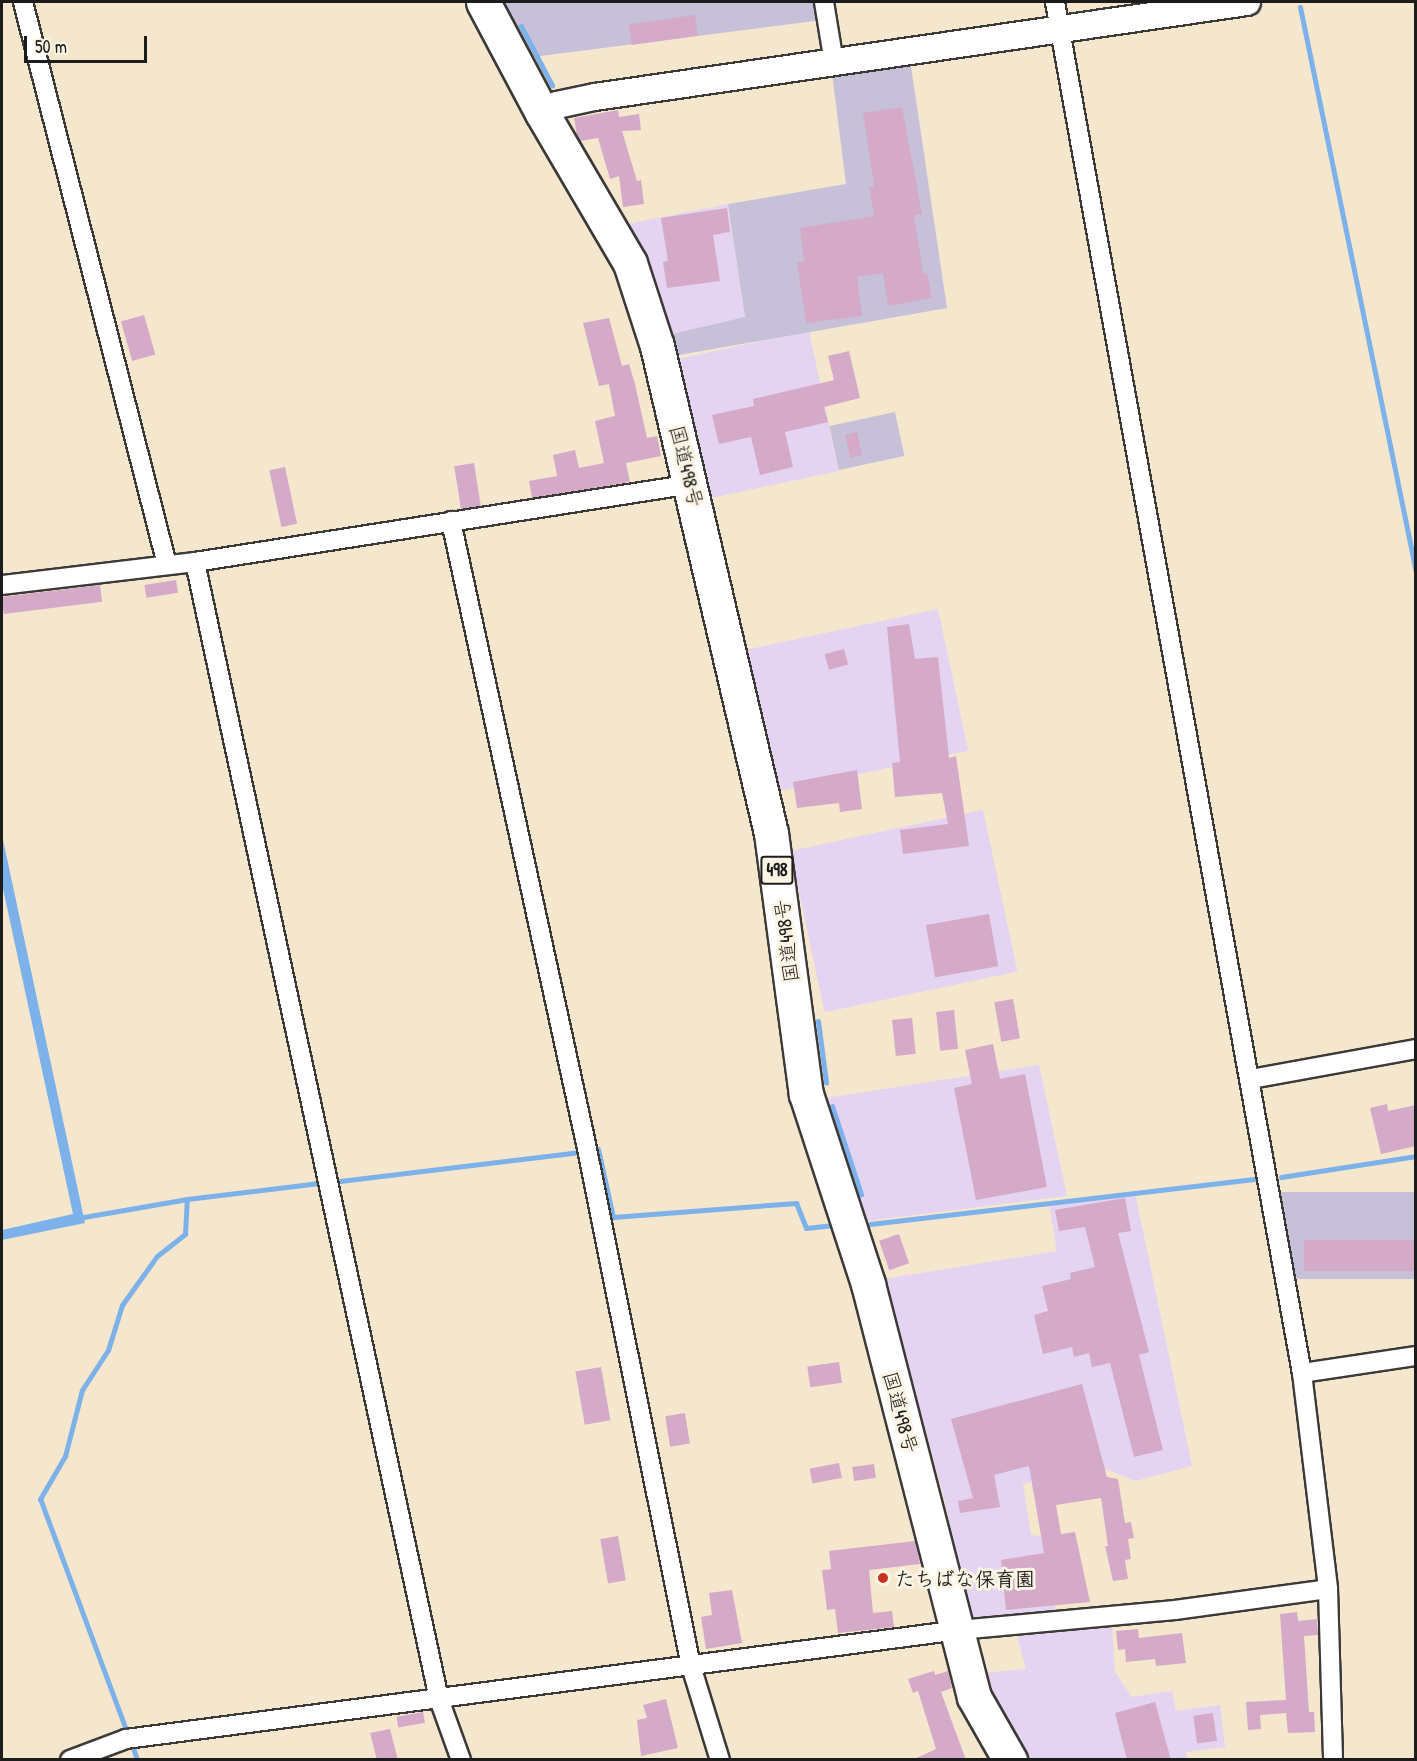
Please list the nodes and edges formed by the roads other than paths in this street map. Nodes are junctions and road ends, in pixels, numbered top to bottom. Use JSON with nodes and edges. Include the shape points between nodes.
{"nodes":[{"id":1,"x":23,"y":2,"type":"edge"},
{"id":2,"x":483,"y":2,"type":"edge"},
{"id":3,"x":824,"y":2,"type":"edge"},
{"id":4,"x":1055,"y":2,"type":"edge"},
{"id":5,"x":1247,"y":2,"type":"edge"},
{"id":6,"x":1059,"y":30,"type":"junction"},
{"id":7,"x":834,"y":63,"type":"junction"},
{"id":8,"x":542,"y":113,"type":"junction"},
{"id":9,"x":692,"y":484,"type":"junction"},
{"id":10,"x":451,"y":521,"type":"junction"},
{"id":11,"x":195,"y":561,"type":"junction"},
{"id":12,"x":167,"y":565,"type":"junction"},
{"id":13,"x":2,"y":585,"type":"edge"},
{"id":14,"x":1416,"y":1049,"type":"edge"},
{"id":15,"x":1251,"y":1079,"type":"junction"},
{"id":16,"x":1416,"y":1356,"type":"edge"},
{"id":17,"x":1302,"y":1373,"type":"junction"},
{"id":18,"x":1328,"y":1589,"type":"junction"},
{"id":19,"x":959,"y":1630,"type":"junction"},
{"id":20,"x":691,"y":1666,"type":"junction"},
{"id":21,"x":439,"y":1699,"type":"junction"},
{"id":22,"x":70,"y":1760,"type":"edge"},
{"id":23,"x":461,"y":1760,"type":"edge"},
{"id":24,"x":720,"y":1760,"type":"edge"},
{"id":25,"x":1010,"y":1760,"type":"edge"},
{"id":26,"x":1333,"y":1760,"type":"edge"}],
"edges":[{"from":1,"to":12,"type":"street"},
{"from":2,"to":8,"type":"highway","name":"国道498号","number":"498"},
{"from":3,"to":7,"type":"street"},
{"from":4,"to":6,"type":"street"},
{"from":5,"to":6,"type":"street"},
{"from":6,"to":7,"type":"street"},
{"from":6,"to":15,"type":"street"},
{"from":7,"to":8,"type":"street","via":[[595,98],[557,105]]},
{"from":8,"to":9,"type":"highway","name":"国道498号","number":"498","via":[[630,263],[657,346]]},
{"from":9,"to":10,"type":"street"},
{"from":9,"to":19,"type":"highway","name":"国道498号","number":"498","via":[[771,833],[806,1094],[868,1284]]},
{"from":10,"to":11,"type":"street"},
{"from":10,"to":20,"type":"street","via":[[585,1139]]},
{"from":11,"to":12,"type":"street"},
{"from":11,"to":21,"type":"street"},
{"from":12,"to":13,"type":"street"},
{"from":14,"to":15,"type":"street"},
{"from":15,"to":17,"type":"street"},
{"from":16,"to":17,"type":"street"},
{"from":17,"to":18,"type":"street"},
{"from":18,"to":19,"type":"street","via":[[1175,1610]]},
{"from":18,"to":26,"type":"street"},
{"from":19,"to":20,"type":"street"},
{"from":19,"to":25,"type":"highway","name":"国道498号","number":"498","via":[[974,1697]]},
{"from":20,"to":21,"type":"street"},
{"from":20,"to":24,"type":"street"},
{"from":21,"to":22,"type":"street","via":[[126,1739]]},
{"from":21,"to":23,"type":"street"}]}
